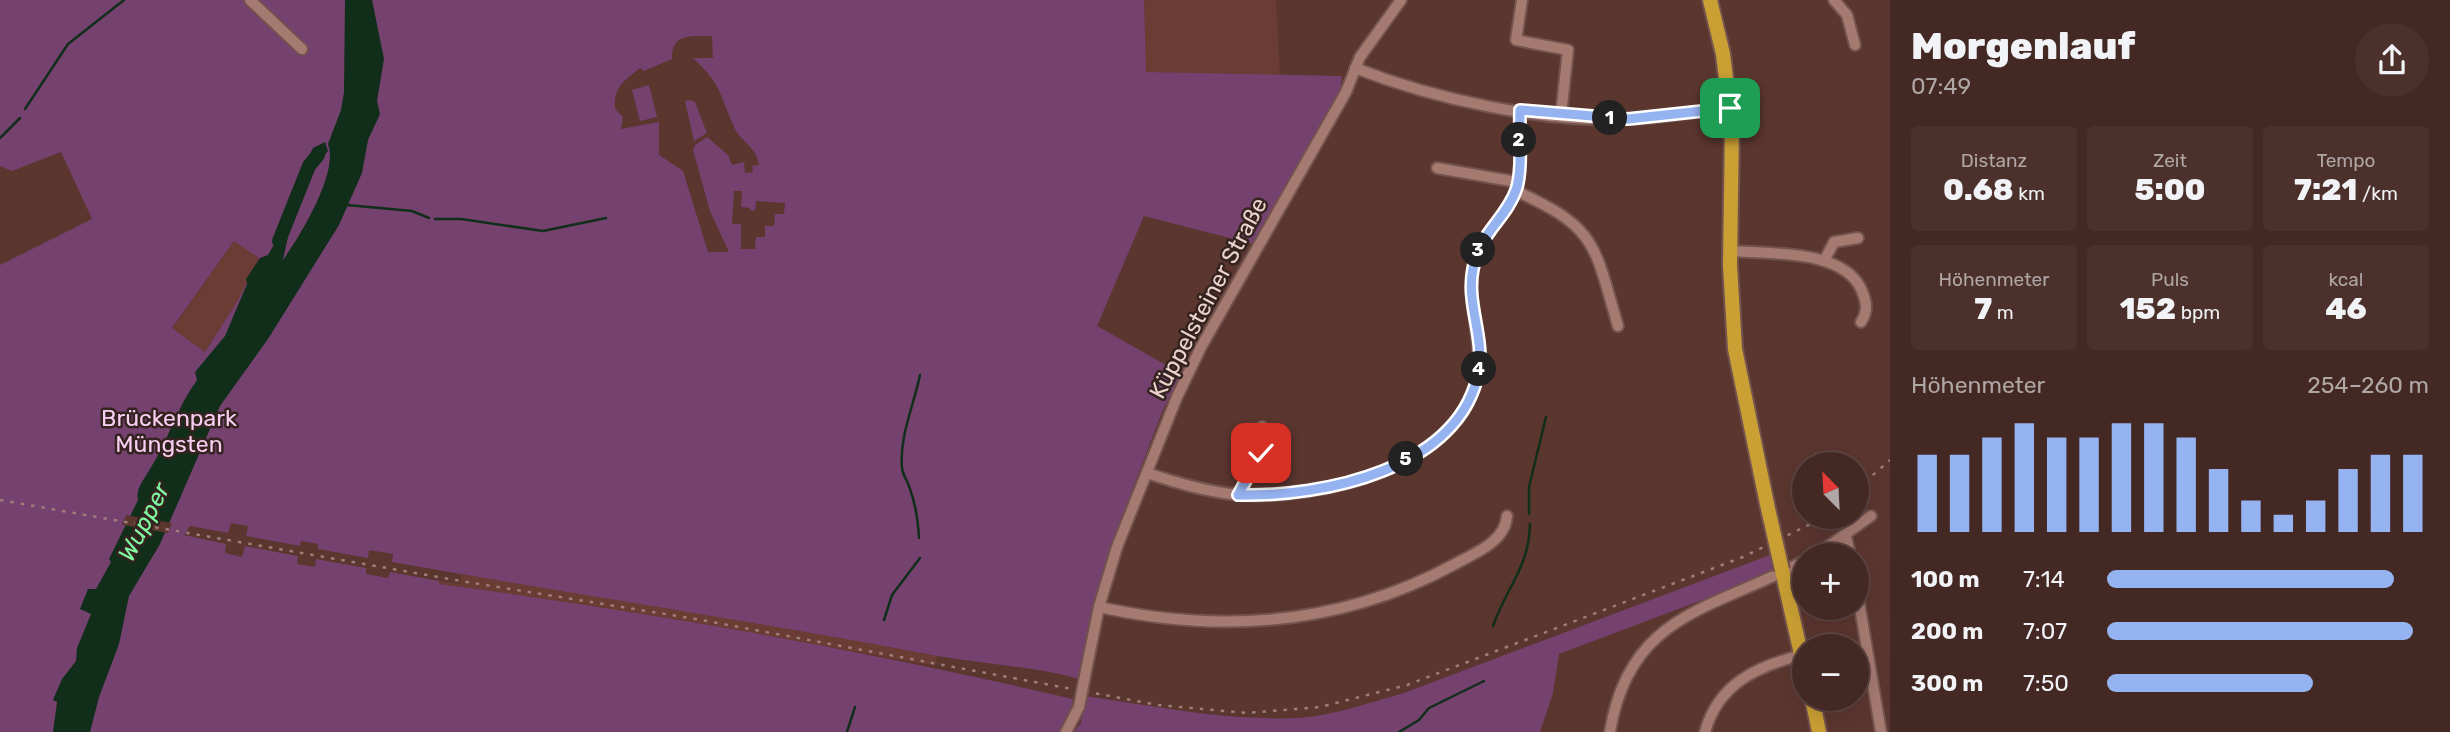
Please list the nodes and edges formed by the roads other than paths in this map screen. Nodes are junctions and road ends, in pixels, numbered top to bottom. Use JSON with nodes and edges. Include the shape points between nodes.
{"nodes":[{"id":1,"x":250,"y":0,"type":"edge"},
{"id":2,"x":1401,"y":0,"type":"edge"},
{"id":3,"x":1522,"y":0,"type":"edge"},
{"id":4,"x":1710,"y":0,"type":"edge"},
{"id":5,"x":1834,"y":0,"type":"edge"},
{"id":6,"x":1855,"y":45,"type":"dead end"},
{"id":7,"x":302,"y":49,"type":"dead end"},
{"id":8,"x":1355,"y":68,"type":"junction"},
{"id":9,"x":1730,"y":108,"type":"junction"},
{"id":10,"x":1520,"y":110,"type":"junction"},
{"id":11,"x":1561,"y":115,"type":"junction"},
{"id":12,"x":1437,"y":168,"type":"dead end"},
{"id":13,"x":1516,"y":186,"type":"junction"},
{"id":14,"x":1858,"y":238,"type":"dead end"},
{"id":15,"x":1730,"y":251,"type":"junction"},
{"id":16,"x":1825,"y":259,"type":"junction"},
{"id":17,"x":1861,"y":322,"type":"dead end"},
{"id":18,"x":1618,"y":327,"type":"dead end"},
{"id":19,"x":1262,"y":427,"type":"dead end"},
{"id":20,"x":1147,"y":473,"type":"junction"},
{"id":21,"x":1238,"y":495,"type":"junction"},
{"id":22,"x":1507,"y":516,"type":"dead end"},
{"id":23,"x":1871,"y":516,"type":"dead end"},
{"id":24,"x":1846,"y":536,"type":"junction"},
{"id":25,"x":1835,"y":543,"type":"edge"},
{"id":26,"x":1847,"y":543,"type":"edge"},
{"id":27,"x":1792,"y":567,"type":"edge"},
{"id":28,"x":1782,"y":572,"type":"junction"},
{"id":29,"x":1099,"y":607,"type":"junction"},
{"id":30,"x":1862,"y":620,"type":"edge"},
{"id":31,"x":1797,"y":634,"type":"edge"},
{"id":32,"x":1792,"y":662,"type":"edge"},
{"id":33,"x":1815,"y":711,"type":"edge"},
{"id":34,"x":1066,"y":732,"type":"edge"},
{"id":35,"x":1610,"y":732,"type":"edge"},
{"id":36,"x":1705,"y":732,"type":"edge"},
{"id":37,"x":1819,"y":732,"type":"edge"},
{"id":38,"x":1881,"y":732,"type":"edge"}],
"edges":[{"from":1,"to":7,"type":"street"},
{"from":2,"to":8,"type":"street","name":"Küppelsteiner Straße"},
{"from":3,"to":11,"type":"street","via":[[1516,40],[1568,50],[1573,55]]},
{"from":4,"to":9,"type":"main road"},
{"from":5,"to":6,"type":"street","via":[[1850,20]]},
{"from":8,"to":10,"type":"street"},
{"from":8,"to":20,"type":"street","name":"Küppelsteiner Straße","via":[[1346,92],[1201,347]]},
{"from":9,"to":11,"type":"street","via":[[1628,119]]},
{"from":9,"to":15,"type":"main road"},
{"from":10,"to":11,"type":"street"},
{"from":10,"to":13,"type":"street"},
{"from":12,"to":13,"type":"street"},
{"from":13,"to":18,"type":"street","via":[[1564,214],[1588,239]]},
{"from":13,"to":21,"type":"street","via":[[1476,254],[1470,290],[1479,334],[1479,369],[1466,407],[1449,428],[1404,460],[1364,478],[1306,493]]},
{"from":14,"to":16,"type":"street","via":[[1834,242]]},
{"from":15,"to":16,"type":"street"},
{"from":15,"to":28,"type":"main road","bridge":true,"via":[[1735,349]]},
{"from":16,"to":17,"type":"street","via":[[1849,272],[1860,286],[1867,304]]},
{"from":19,"to":21,"type":"street","via":[[1257,465]]},
{"from":20,"to":21,"type":"street","via":[[1193,488]]},
{"from":20,"to":29,"type":"street","name":"Küppelsteiner Straße"},
{"from":22,"to":29,"type":"street","via":[[1502,534],[1453,565],[1395,593],[1334,611],[1270,621],[1206,623]]},
{"from":23,"to":24,"type":"street"},
{"from":24,"to":25,"type":"street"},
{"from":24,"to":26,"type":"street"},
{"from":27,"to":28,"type":"street"},
{"from":28,"to":31,"type":"main road"},
{"from":28,"to":35,"type":"street","via":[[1689,612],[1654,640],[1624,684]]},
{"from":29,"to":34,"type":"street","name":"Küppelsteiner Straße","bridge":true,"via":[[1079,707]]},
{"from":30,"to":38,"type":"street"},
{"from":32,"to":36,"type":"street","via":[[1768,664],[1738,680],[1719,701]]},
{"from":33,"to":37,"type":"main road"}]}
